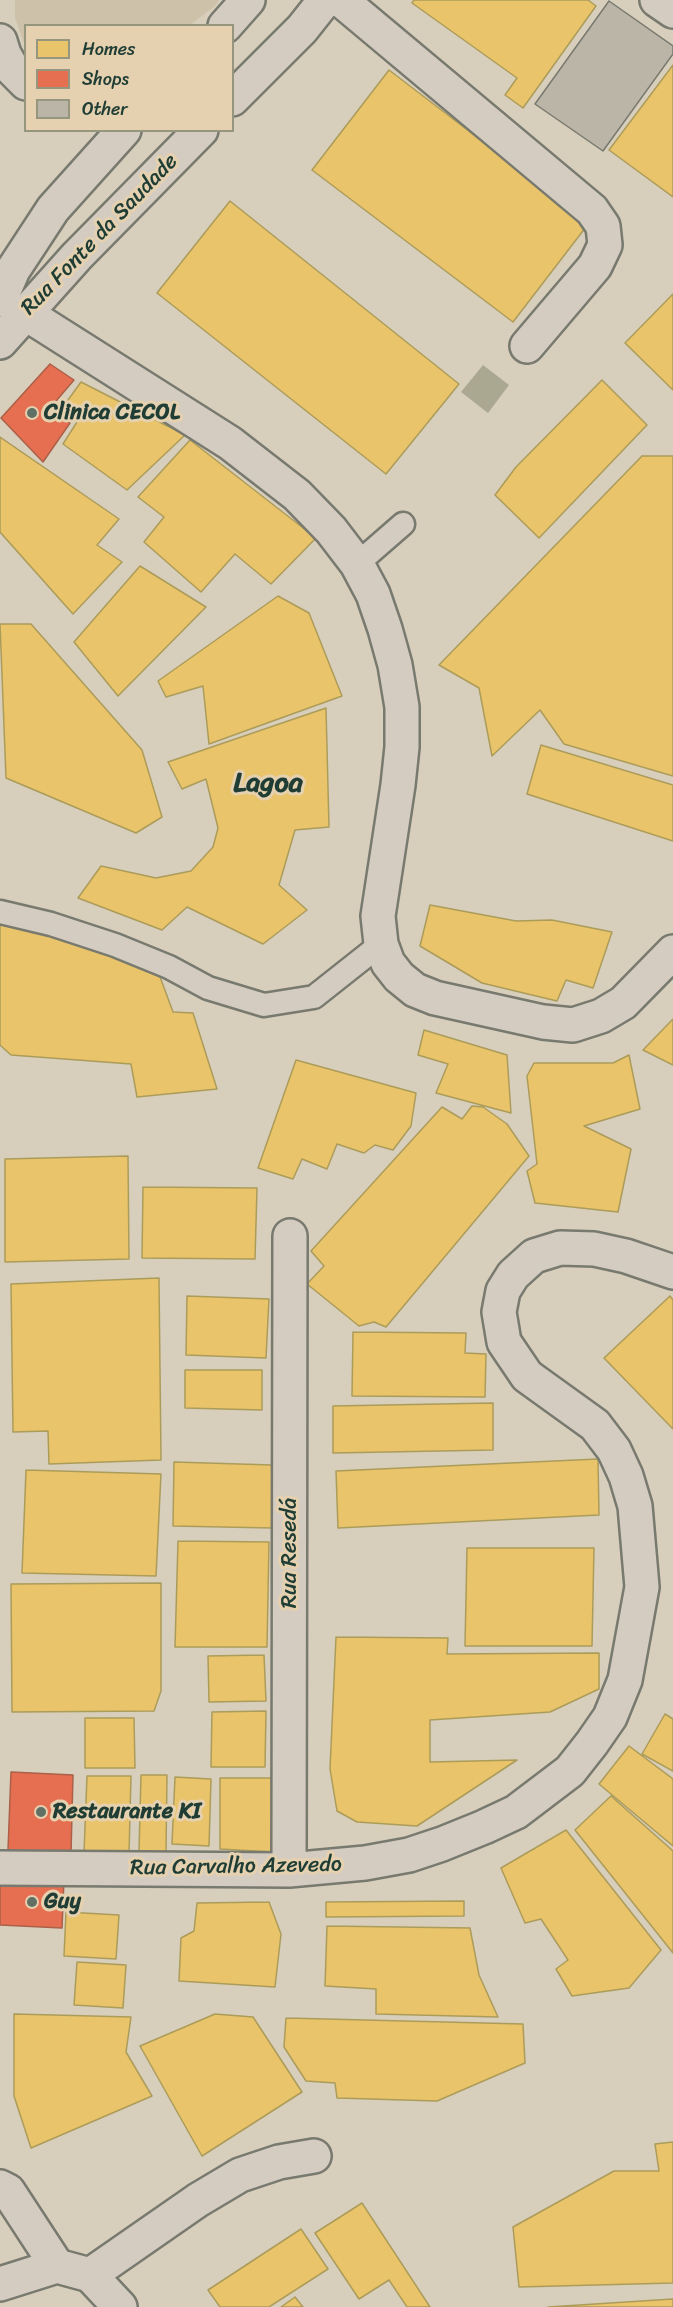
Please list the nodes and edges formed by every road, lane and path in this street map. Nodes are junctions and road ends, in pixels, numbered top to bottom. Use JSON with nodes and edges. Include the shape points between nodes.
{"nodes":[{"id":1,"x":248,"y":0,"type":"edge"},
{"id":2,"x":325,"y":0,"type":"edge"},
{"id":3,"x":341,"y":0,"type":"edge"},
{"id":4,"x":657,"y":0,"type":"edge"},
{"id":5,"x":673,"y":11,"type":"edge"},
{"id":6,"x":227,"y":24,"type":"edge"},
{"id":7,"x":0,"y":40,"type":"edge"},
{"id":8,"x":24,"y":81,"type":"edge"},
{"id":9,"x":234,"y":97,"type":"edge"},
{"id":10,"x":122,"y":132,"type":"edge"},
{"id":11,"x":199,"y":132,"type":"edge"},
{"id":12,"x":13,"y":307,"type":"edge"},
{"id":13,"x":0,"y":342,"type":"edge"},
{"id":14,"x":527,"y":346,"type":"dead end"},
{"id":15,"x":403,"y":524,"type":"dead end"},
{"id":16,"x":357,"y":564,"type":"junction"},
{"id":17,"x":0,"y":912,"type":"edge"},
{"id":18,"x":381,"y":944,"type":"junction"},
{"id":19,"x":673,"y":952,"type":"edge"},
{"id":20,"x":290,"y":1236,"type":"dead end"},
{"id":21,"x":673,"y":1272,"type":"edge"},
{"id":22,"x":0,"y":1868,"type":"edge"},
{"id":23,"x":289,"y":1870,"type":"junction"},
{"id":24,"x":314,"y":2156,"type":"dead end"},
{"id":25,"x":0,"y":2187,"type":"edge"},
{"id":26,"x":57,"y":2266,"type":"junction"},
{"id":27,"x":90,"y":2275,"type":"junction"},
{"id":28,"x":0,"y":2284,"type":"edge"},
{"id":29,"x":120,"y":2307,"type":"edge"}],
"edges":[{"from":1,"to":6,"type":"street"},
{"from":2,"to":9,"type":"street","via":[[302,29]]},
{"from":3,"to":14,"type":"street","via":[[592,210],[603,226],[605,245],[595,266]]},
{"from":4,"to":5,"type":"street"},
{"from":7,"to":8,"type":"street","via":[[13,70]]},
{"from":10,"to":12,"type":"street","name":"Rua Fonte da Saudade","via":[[53,209],[13,270]]},
{"from":11,"to":12,"type":"street","name":"Rua Fonte da Saudade","via":[[77,256]]},
{"from":12,"to":13,"type":"street","name":"Rua Fonte da Saudade"},
{"from":12,"to":16,"type":"street","via":[[230,443],[297,495]]},
{"from":15,"to":16,"type":"lane"},
{"from":16,"to":18,"type":"street","via":[[385,629],[402,706],[398,785],[378,916]]},
{"from":17,"to":18,"type":"lane","via":[[115,945],[208,988],[264,1005],[314,997]]},
{"from":18,"to":19,"type":"street","via":[[388,963],[415,990],[478,1008],[565,1024],[588,1022],[623,1003]]},
{"from":20,"to":23,"type":"street","name":"Rua Resedá"},
{"from":21,"to":23,"type":"street","name":"Rua Carvalho Azevedo","via":[[594,1249],[560,1248],[534,1256],[513,1275],[503,1291],[499,1312],[504,1342],[528,1376],[596,1425],[614,1450],[636,1506],[642,1587],[626,1680],[610,1717],[570,1771],[516,1812],[409,1855]]},
{"from":22,"to":23,"type":"street","name":"Rua Carvalho Azevedo"},
{"from":24,"to":27,"type":"street","via":[[240,2175]]},
{"from":25,"to":26,"type":"street","via":[[8,2191]]},
{"from":26,"to":27,"type":"street"},
{"from":26,"to":28,"type":"street"},
{"from":27,"to":29,"type":"street"}]}
